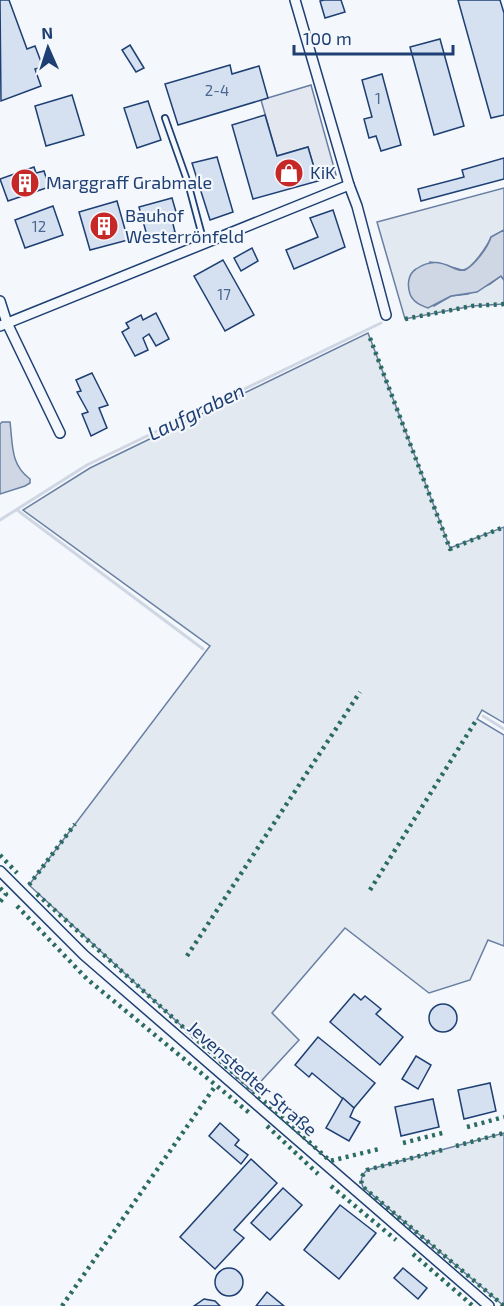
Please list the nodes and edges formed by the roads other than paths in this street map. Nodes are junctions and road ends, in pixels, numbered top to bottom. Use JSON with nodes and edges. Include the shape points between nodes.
{"nodes":[{"id":1,"x":295,"y":0,"type":"edge"},
{"id":2,"x":165,"y":118,"type":"dead end"},
{"id":3,"x":349,"y":185,"type":"junction"},
{"id":4,"x":204,"y":243,"type":"junction"},
{"id":5,"x":0,"y":301,"type":"edge"},
{"id":6,"x":387,"y":315,"type":"dead end"},
{"id":7,"x":3,"y":324,"type":"edge"},
{"id":8,"x":60,"y":433,"type":"dead end"},
{"id":9,"x":0,"y":871,"type":"edge"},
{"id":10,"x":489,"y":1306,"type":"edge"}],
"edges":[{"from":1,"to":3,"type":"street"},
{"from":2,"to":4,"type":"lane"},
{"from":3,"to":4,"type":"street"},
{"from":3,"to":6,"type":"street"},
{"from":4,"to":7,"type":"street"},
{"from":5,"to":7,"type":"street"},
{"from":7,"to":8,"type":"street"},
{"from":9,"to":10,"type":"street","name":"Jevenstedter Straße","via":[[84,955]]}]}
